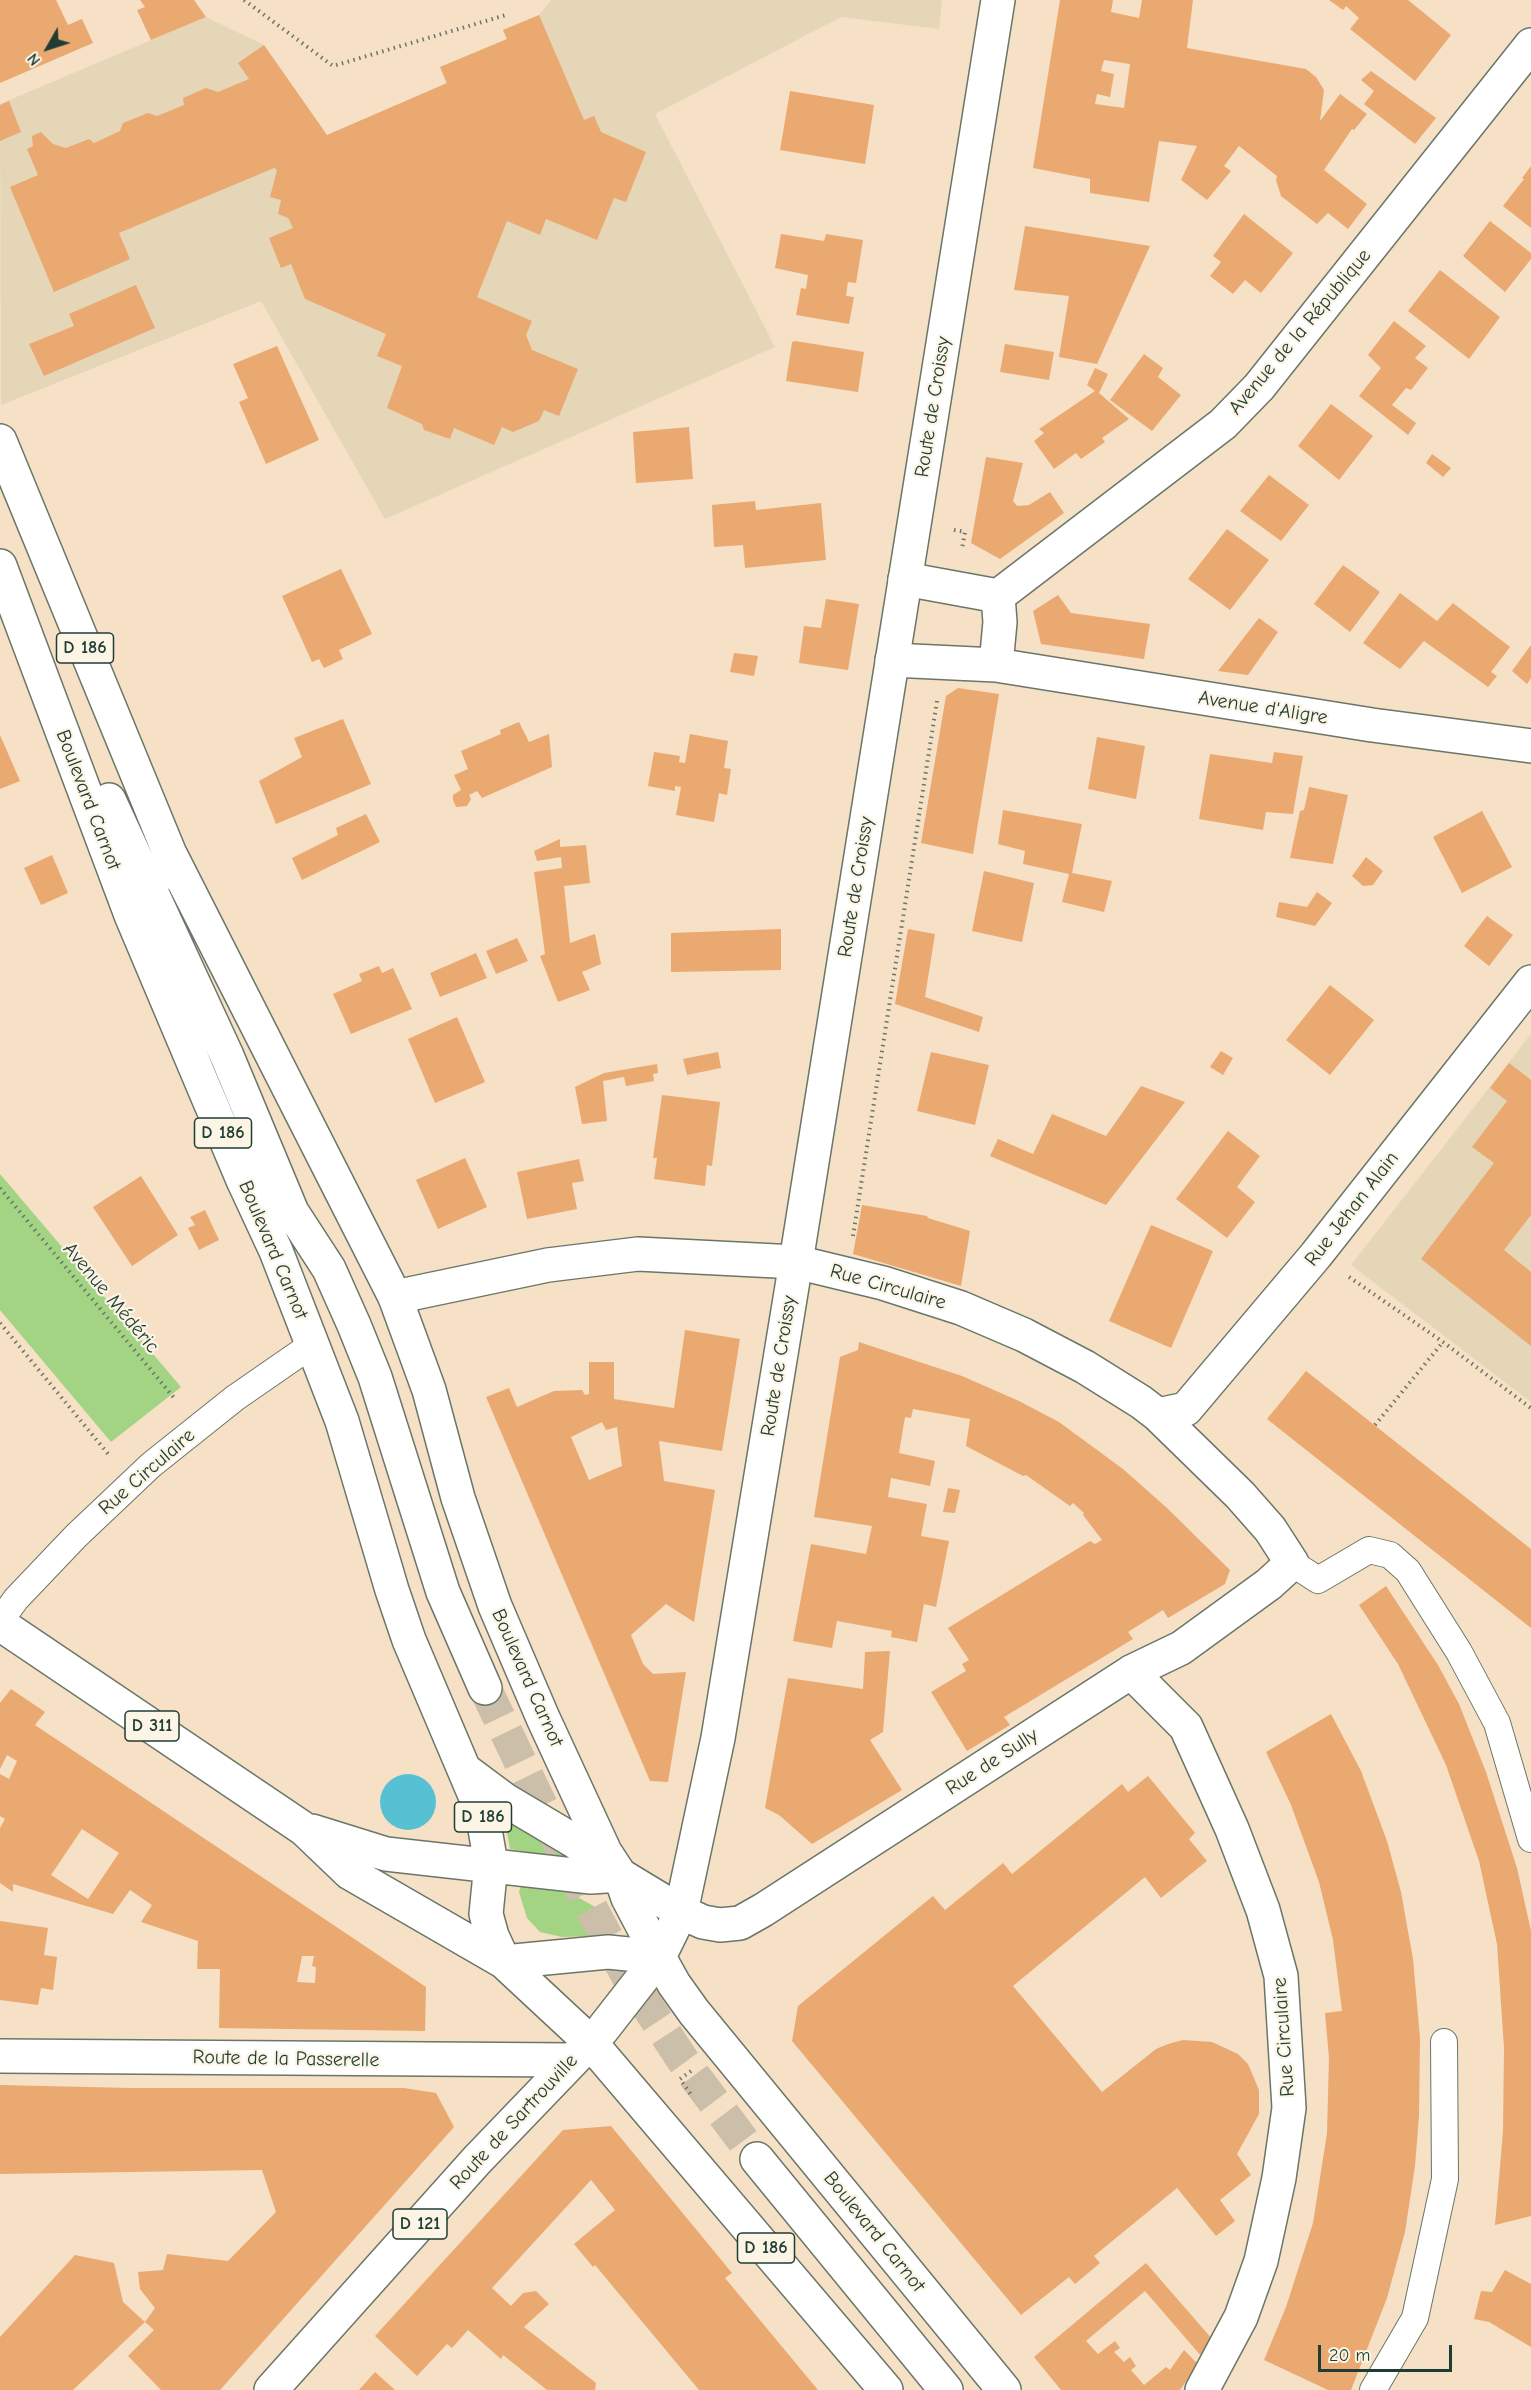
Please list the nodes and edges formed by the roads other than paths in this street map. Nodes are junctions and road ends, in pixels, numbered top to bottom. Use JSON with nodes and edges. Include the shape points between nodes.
{"nodes":[{"id":1,"x":998,"y":0,"type":"edge"},
{"id":2,"x":1531,"y":45,"type":"edge"},
{"id":3,"x":0,"y":441,"type":"edge"},
{"id":4,"x":0,"y":564,"type":"edge"},
{"id":5,"x":905,"y":579,"type":"junction"},
{"id":6,"x":998,"y":596,"type":"junction"},
{"id":7,"x":892,"y":660,"type":"junction"},
{"id":8,"x":996,"y":665,"type":"junction"},
{"id":9,"x":1531,"y":746,"type":"edge"},
{"id":10,"x":171,"y":856,"type":"junction"},
{"id":11,"x":1531,"y":982,"type":"edge"},
{"id":12,"x":267,"y":1152,"type":"junction"},
{"id":13,"x":276,"y":1251,"type":"junction"},
{"id":14,"x":796,"y":1262,"type":"junction"},
{"id":15,"x":329,"y":1269,"type":"junction"},
{"id":16,"x":394,"y":1298,"type":"junction"},
{"id":17,"x":313,"y":1344,"type":"junction"},
{"id":18,"x":1158,"y":1415,"type":"junction"},
{"id":19,"x":1292,"y":1563,"type":"junction"},
{"id":20,"x":0,"y":1623,"type":"edge"},
{"id":21,"x":1131,"y":1672,"type":"junction"},
{"id":22,"x":485,"y":1689,"type":"tunnel mouth"},
{"id":23,"x":466,"y":1771,"type":"junction"},
{"id":24,"x":304,"y":1829,"type":"junction"},
{"id":25,"x":1531,"y":1839,"type":"edge"},
{"id":26,"x":491,"y":1864,"type":"junction"},
{"id":27,"x":620,"y":1875,"type":"junction"},
{"id":28,"x":681,"y":1912,"type":"junction"},
{"id":29,"x":659,"y":1957,"type":"junction"},
{"id":30,"x":504,"y":1962,"type":"junction"},
{"id":31,"x":1444,"y":2042,"type":"dead end"},
{"id":32,"x":581,"y":2051,"type":"junction"},
{"id":33,"x":0,"y":2056,"type":"edge"},
{"id":34,"x":757,"y":2159,"type":"tunnel mouth"},
{"id":35,"x":1204,"y":2389,"type":"edge"},
{"id":36,"x":271,"y":2390,"type":"edge"},
{"id":37,"x":886,"y":2390,"type":"edge"},
{"id":38,"x":946,"y":2390,"type":"edge"},
{"id":39,"x":1004,"y":2390,"type":"edge"},
{"id":40,"x":1373,"y":2390,"type":"edge"}],
"edges":[{"from":1,"to":5,"type":"main road","name":"Route de Croissy"},
{"from":2,"to":6,"type":"main road","name":"Avenue de la République","via":[[1230,417]]},
{"from":3,"to":10,"type":"main road","name":"Boulevard Carnot","number":"D 186"},
{"from":4,"to":12,"type":"main road","name":"Boulevard Carnot","number":"D 186","via":[[227,1056]]},
{"from":4,"to":13,"type":"main road","name":"Boulevard Carnot","number":"D 186","via":[[131,915]]},
{"from":5,"to":6,"type":"main road"},
{"from":5,"to":7,"type":"main road","name":"Route de Croissy"},
{"from":6,"to":8,"type":"main road"},
{"from":7,"to":8,"type":"main road","name":"Avenue d'Aligre"},
{"from":7,"to":14,"type":"main road","name":"Route de Croissy"},
{"from":8,"to":9,"type":"main road","name":"Avenue d'Aligre","via":[[1372,725]]},
{"from":10,"to":15,"type":"main road","name":"Boulevard Carnot","number":"D 186","via":[[246,1048],[314,1206]]},
{"from":10,"to":16,"type":"main road","name":"Boulevard Carnot","number":"D 186"},
{"from":11,"to":18,"type":"main road","name":"Rue Jehan Alain","via":[[1316,1255],[1186,1409]]},
{"from":12,"to":13,"type":"lane"},
{"from":12,"to":15,"type":"main road","name":"Boulevard Carnot","number":"D 186","via":[[292,1212]]},
{"from":13,"to":17,"type":"main road","name":"Boulevard Carnot","number":"D 186"},
{"from":14,"to":16,"type":"main road","name":"Rue Circulaire","via":[[638,1254],[548,1265]]},
{"from":14,"to":18,"type":"main road","name":"Rue Circulaire","via":[[884,1283],[961,1308],[1085,1367]]},
{"from":14,"to":28,"type":"main road","name":"Route de Croissy","via":[[718,1738]]},
{"from":15,"to":22,"type":"main road","name":"Boulevard Carnot","number":"D 186","via":[[375,1377],[443,1592]]},
{"from":16,"to":27,"type":"main road","name":"Boulevard Carnot","number":"D 186","via":[[429,1390],[487,1585],[570,1776],[605,1852]]},
{"from":17,"to":20,"type":"lane","name":"Rue Circulaire","via":[[235,1398],[132,1484],[16,1599]]},
{"from":17,"to":23,"type":"main road","name":"Boulevard Carnot","number":"D 186","via":[[342,1420],[409,1640]]},
{"from":18,"to":19,"type":"main road","name":"Rue Circulaire","via":[[1240,1495],[1270,1529]]},
{"from":19,"to":21,"type":"main road","name":"Rue de Sully","via":[[1181,1648]]},
{"from":19,"to":25,"type":"lane","via":[[1318,1580],[1369,1550],[1390,1555],[1408,1570],[1497,1723]]},
{"from":20,"to":24,"type":"main road","number":"D 311"},
{"from":21,"to":28,"type":"main road","name":"Rue de Sully","via":[[740,1923],[703,1922]]},
{"from":21,"to":35,"type":"main road","name":"Rue Circulaire","via":[[1186,1727],[1232,1828],[1263,1910],[1281,1976],[1289,2108],[1279,2178],[1261,2261],[1241,2317]]},
{"from":23,"to":26,"type":"main road","number":"D 186","via":[[482,1812]]},
{"from":23,"to":27,"type":"main road","name":"Rue de Sully"},
{"from":24,"to":26,"type":"main road","via":[[386,1854]]},
{"from":24,"to":30,"type":"main road","via":[[350,1873]]},
{"from":26,"to":27,"type":"main road","via":[[591,1878]]},
{"from":26,"to":30,"type":"main road","number":"D 186","via":[[486,1914]]},
{"from":27,"to":28,"type":"main road","name":"Rue de Sully"},
{"from":27,"to":29,"type":"main road","number":"D 186"},
{"from":28,"to":29,"type":"main road","name":"Route de Sartrouville"},
{"from":29,"to":30,"type":"main road","via":[[608,1952]]},
{"from":29,"to":32,"type":"main road","name":"Route de Sartrouville"},
{"from":29,"to":39,"type":"main road","name":"Boulevard Carnot","number":"D 186","via":[[694,2012]]},
{"from":30,"to":32,"type":"main road","number":"D 186"},
{"from":31,"to":40,"type":"lane","via":[[1445,2179],[1415,2318]]},
{"from":32,"to":33,"type":"main road","name":"Route de la Passerelle"},
{"from":32,"to":36,"type":"main road","name":"Route de Sartrouville","number":"D 121","via":[[477,2160]]},
{"from":32,"to":37,"type":"main road","number":"D 186","via":[[646,2107]]},
{"from":34,"to":38,"type":"main road","number":"D 186"}]}
